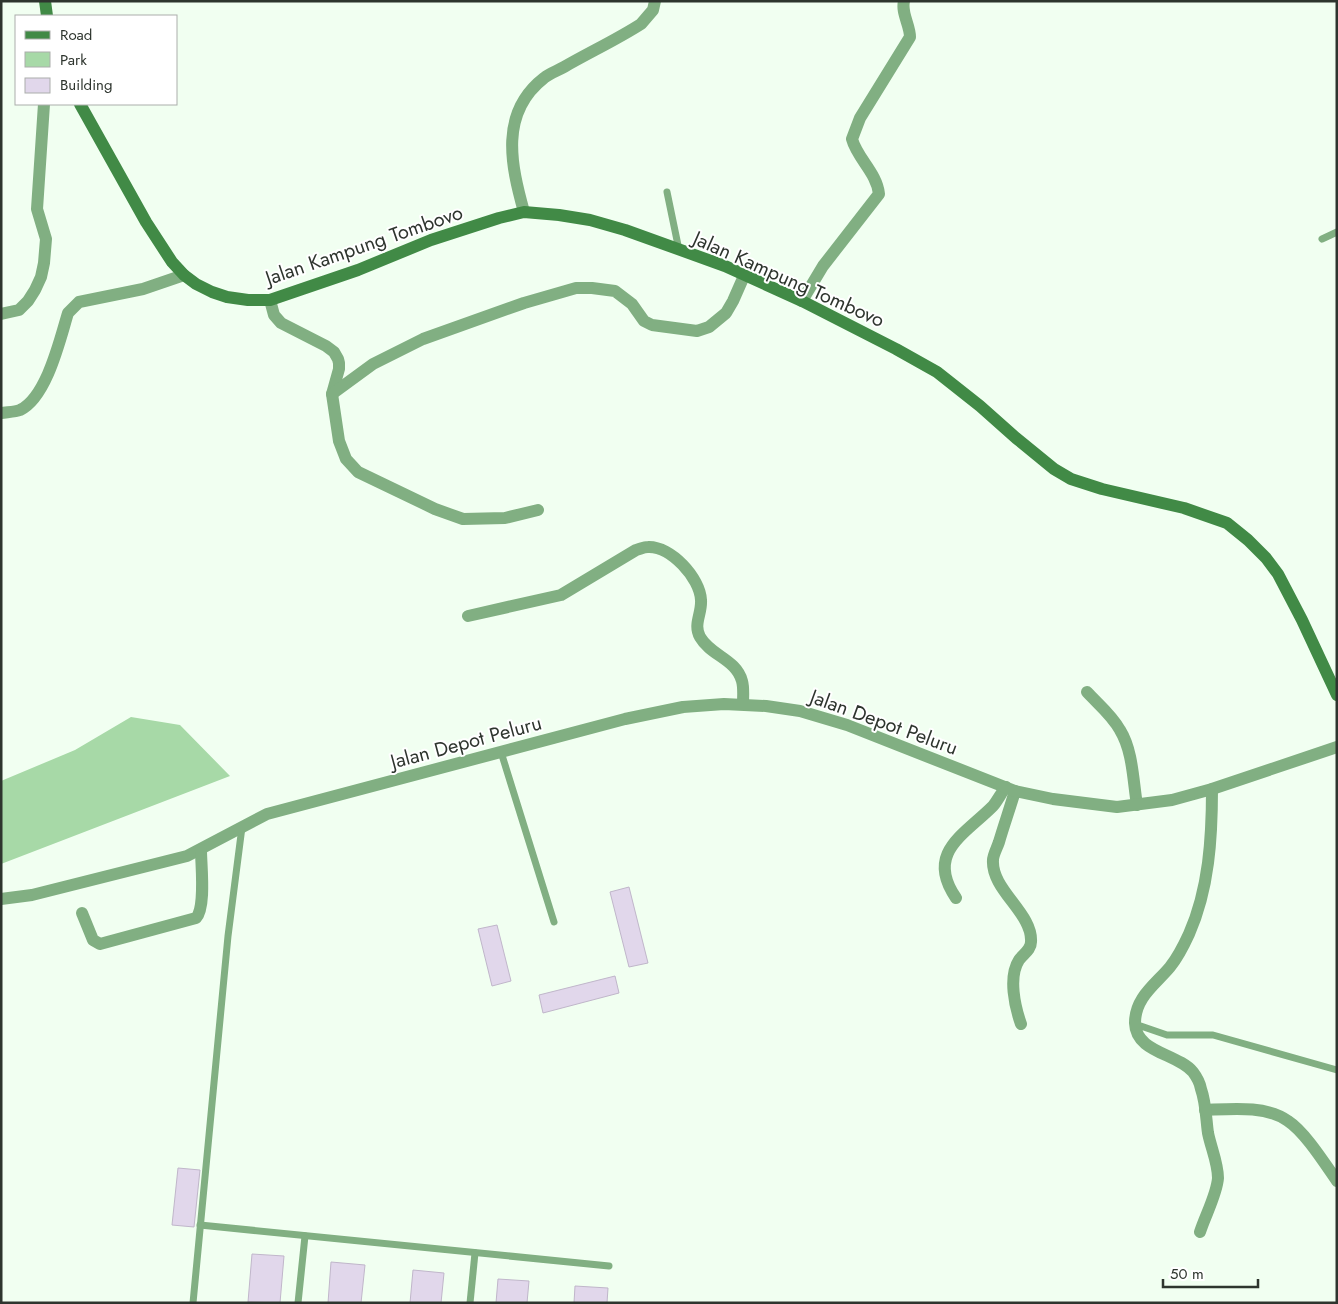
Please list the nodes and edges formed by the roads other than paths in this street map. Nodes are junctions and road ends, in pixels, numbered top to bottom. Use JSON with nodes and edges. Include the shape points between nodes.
{"nodes":[{"id":1,"x":45,"y":1,"type":"edge"},
{"id":2,"x":655,"y":1,"type":"edge"},
{"id":3,"x":904,"y":1,"type":"edge"},
{"id":4,"x":47,"y":15,"type":"edge"},
{"id":5,"x":44,"y":105,"type":"edge"},
{"id":6,"x":81,"y":105,"type":"edge"},
{"id":7,"x":667,"y":192,"type":"dead end"},
{"id":8,"x":524,"y":212,"type":"junction"},
{"id":9,"x":1337,"y":232,"type":"edge"},
{"id":10,"x":1322,"y":239,"type":"dead end"},
{"id":11,"x":679,"y":250,"type":"junction"},
{"id":12,"x":184,"y":275,"type":"junction"},
{"id":13,"x":744,"y":276,"type":"junction"},
{"id":14,"x":270,"y":300,"type":"junction"},
{"id":15,"x":802,"y":301,"type":"junction"},
{"id":16,"x":1,"y":314,"type":"edge"},
{"id":17,"x":332,"y":394,"type":"junction"},
{"id":18,"x":1,"y":413,"type":"edge"},
{"id":19,"x":538,"y":510,"type":"dead end"},
{"id":20,"x":468,"y":616,"type":"dead end"},
{"id":21,"x":1087,"y":692,"type":"dead end"},
{"id":22,"x":1337,"y":695,"type":"edge"},
{"id":23,"x":743,"y":704,"type":"junction"},
{"id":24,"x":1337,"y":747,"type":"edge"},
{"id":25,"x":501,"y":752,"type":"junction"},
{"id":26,"x":1011,"y":789,"type":"junction"},
{"id":27,"x":1212,"y":789,"type":"junction"},
{"id":28,"x":1137,"y":805,"type":"junction"},
{"id":29,"x":242,"y":826,"type":"junction"},
{"id":30,"x":201,"y":850,"type":"junction"},
{"id":31,"x":956,"y":898,"type":"dead end"},
{"id":32,"x":1,"y":899,"type":"edge"},
{"id":33,"x":82,"y":913,"type":"dead end"},
{"id":34,"x":554,"y":922,"type":"dead end"},
{"id":35,"x":1021,"y":1024,"type":"dead end"},
{"id":36,"x":1135,"y":1024,"type":"junction"},
{"id":37,"x":1337,"y":1070,"type":"edge"},
{"id":38,"x":1205,"y":1110,"type":"junction"},
{"id":39,"x":1337,"y":1181,"type":"edge"},
{"id":40,"x":200,"y":1225,"type":"junction"},
{"id":41,"x":1200,"y":1232,"type":"dead end"},
{"id":42,"x":305,"y":1236,"type":"junction"},
{"id":43,"x":475,"y":1253,"type":"junction"},
{"id":44,"x":609,"y":1266,"type":"dead end"},
{"id":45,"x":193,"y":1303,"type":"edge"},
{"id":46,"x":298,"y":1303,"type":"edge"},
{"id":47,"x":470,"y":1303,"type":"edge"}],
"edges":[{"from":1,"to":4,"type":"street"},
{"from":2,"to":8,"type":"street","via":[[653,10],[641,24],[545,77],[528,92],[516,116],[512,135],[514,172]]},
{"from":3,"to":15,"type":"street","via":[[910,37],[860,118],[852,139],[879,194],[833,253]]},
{"from":5,"to":16,"type":"street","via":[[37,209],[46,239],[41,278],[19,310]]},
{"from":6,"to":12,"type":"street","name":"Jalan Kampung Tombovo","via":[[156,239]]},
{"from":7,"to":11,"type":"lane"},
{"from":8,"to":11,"type":"street","name":"Jalan Kampung Tombovo","via":[[590,220]]},
{"from":8,"to":14,"type":"street","name":"Jalan Kampung Tombovo","via":[[445,235]]},
{"from":9,"to":10,"type":"lane"},
{"from":11,"to":13,"type":"street","name":"Jalan Kampung Tombovo","via":[[726,266]]},
{"from":12,"to":14,"type":"street","name":"Jalan Kampung Tombovo","via":[[212,292],[228,297]]},
{"from":12,"to":18,"type":"street","via":[[143,289],[79,302],[68,313],[48,373],[35,397],[20,410]]},
{"from":13,"to":15,"type":"street","name":"Jalan Kampung Tombovo"},
{"from":13,"to":17,"type":"street","via":[[726,314],[709,327],[697,331],[652,325],[615,291],[576,288],[423,338],[373,364]]},
{"from":14,"to":17,"type":"street","via":[[274,315],[281,323],[334,352],[339,363]]},
{"from":15,"to":22,"type":"street","name":"Jalan Kampung Tombovo","via":[[937,372],[1071,479],[1184,508],[1226,523],[1248,540],[1278,574]]},
{"from":17,"to":19,"type":"street","via":[[341,450],[358,472],[463,519],[505,518]]},
{"from":20,"to":23,"type":"street","via":[[560,595],[636,550],[655,548],[676,559],[699,586],[701,599],[697,631],[706,646],[738,671]]},
{"from":21,"to":28,"type":"street","via":[[1120,730],[1127,746]]},
{"from":23,"to":25,"type":"street","name":"Jalan Depot Peluru","via":[[683,707]]},
{"from":23,"to":26,"type":"street","name":"Jalan Depot Peluru","via":[[800,711],[847,725]]},
{"from":24,"to":27,"type":"street","name":"Jalan Depot Peluru"},
{"from":25,"to":29,"type":"street","name":"Jalan Depot Peluru","via":[[267,814]]},
{"from":25,"to":34,"type":"lane"},
{"from":26,"to":28,"type":"street","name":"Jalan Depot Peluru","via":[[1061,800],[1117,807]]},
{"from":26,"to":31,"type":"street","via":[[972,824],[949,851],[943,870]]},
{"from":26,"to":35,"type":"street","via":[[993,860],[996,880],[1017,908],[1031,935],[1030,948],[1015,969],[1014,994]]},
{"from":27,"to":28,"type":"street","name":"Jalan Depot Peluru"},
{"from":27,"to":36,"type":"street","via":[[1212,835],[1195,920],[1174,962],[1141,998]]},
{"from":29,"to":30,"type":"street","name":"Jalan Depot Peluru"},
{"from":29,"to":40,"type":"lane"},
{"from":30,"to":32,"type":"street","name":"Jalan Depot Peluru","via":[[32,895]]},
{"from":30,"to":33,"type":"street","via":[[202,905],[196,918],[100,944],[92,940]]},
{"from":36,"to":37,"type":"lane","via":[[1167,1035],[1213,1035]]},
{"from":36,"to":38,"type":"street","via":[[1139,1037],[1152,1048],[1184,1064],[1194,1073]]},
{"from":38,"to":39,"type":"street","via":[[1245,1108],[1288,1121]]},
{"from":38,"to":41,"type":"street","via":[[1218,1177]]},
{"from":40,"to":42,"type":"lane"},
{"from":40,"to":45,"type":"lane"},
{"from":42,"to":43,"type":"lane"},
{"from":42,"to":46,"type":"lane"},
{"from":43,"to":44,"type":"lane"},
{"from":43,"to":47,"type":"lane"}]}
